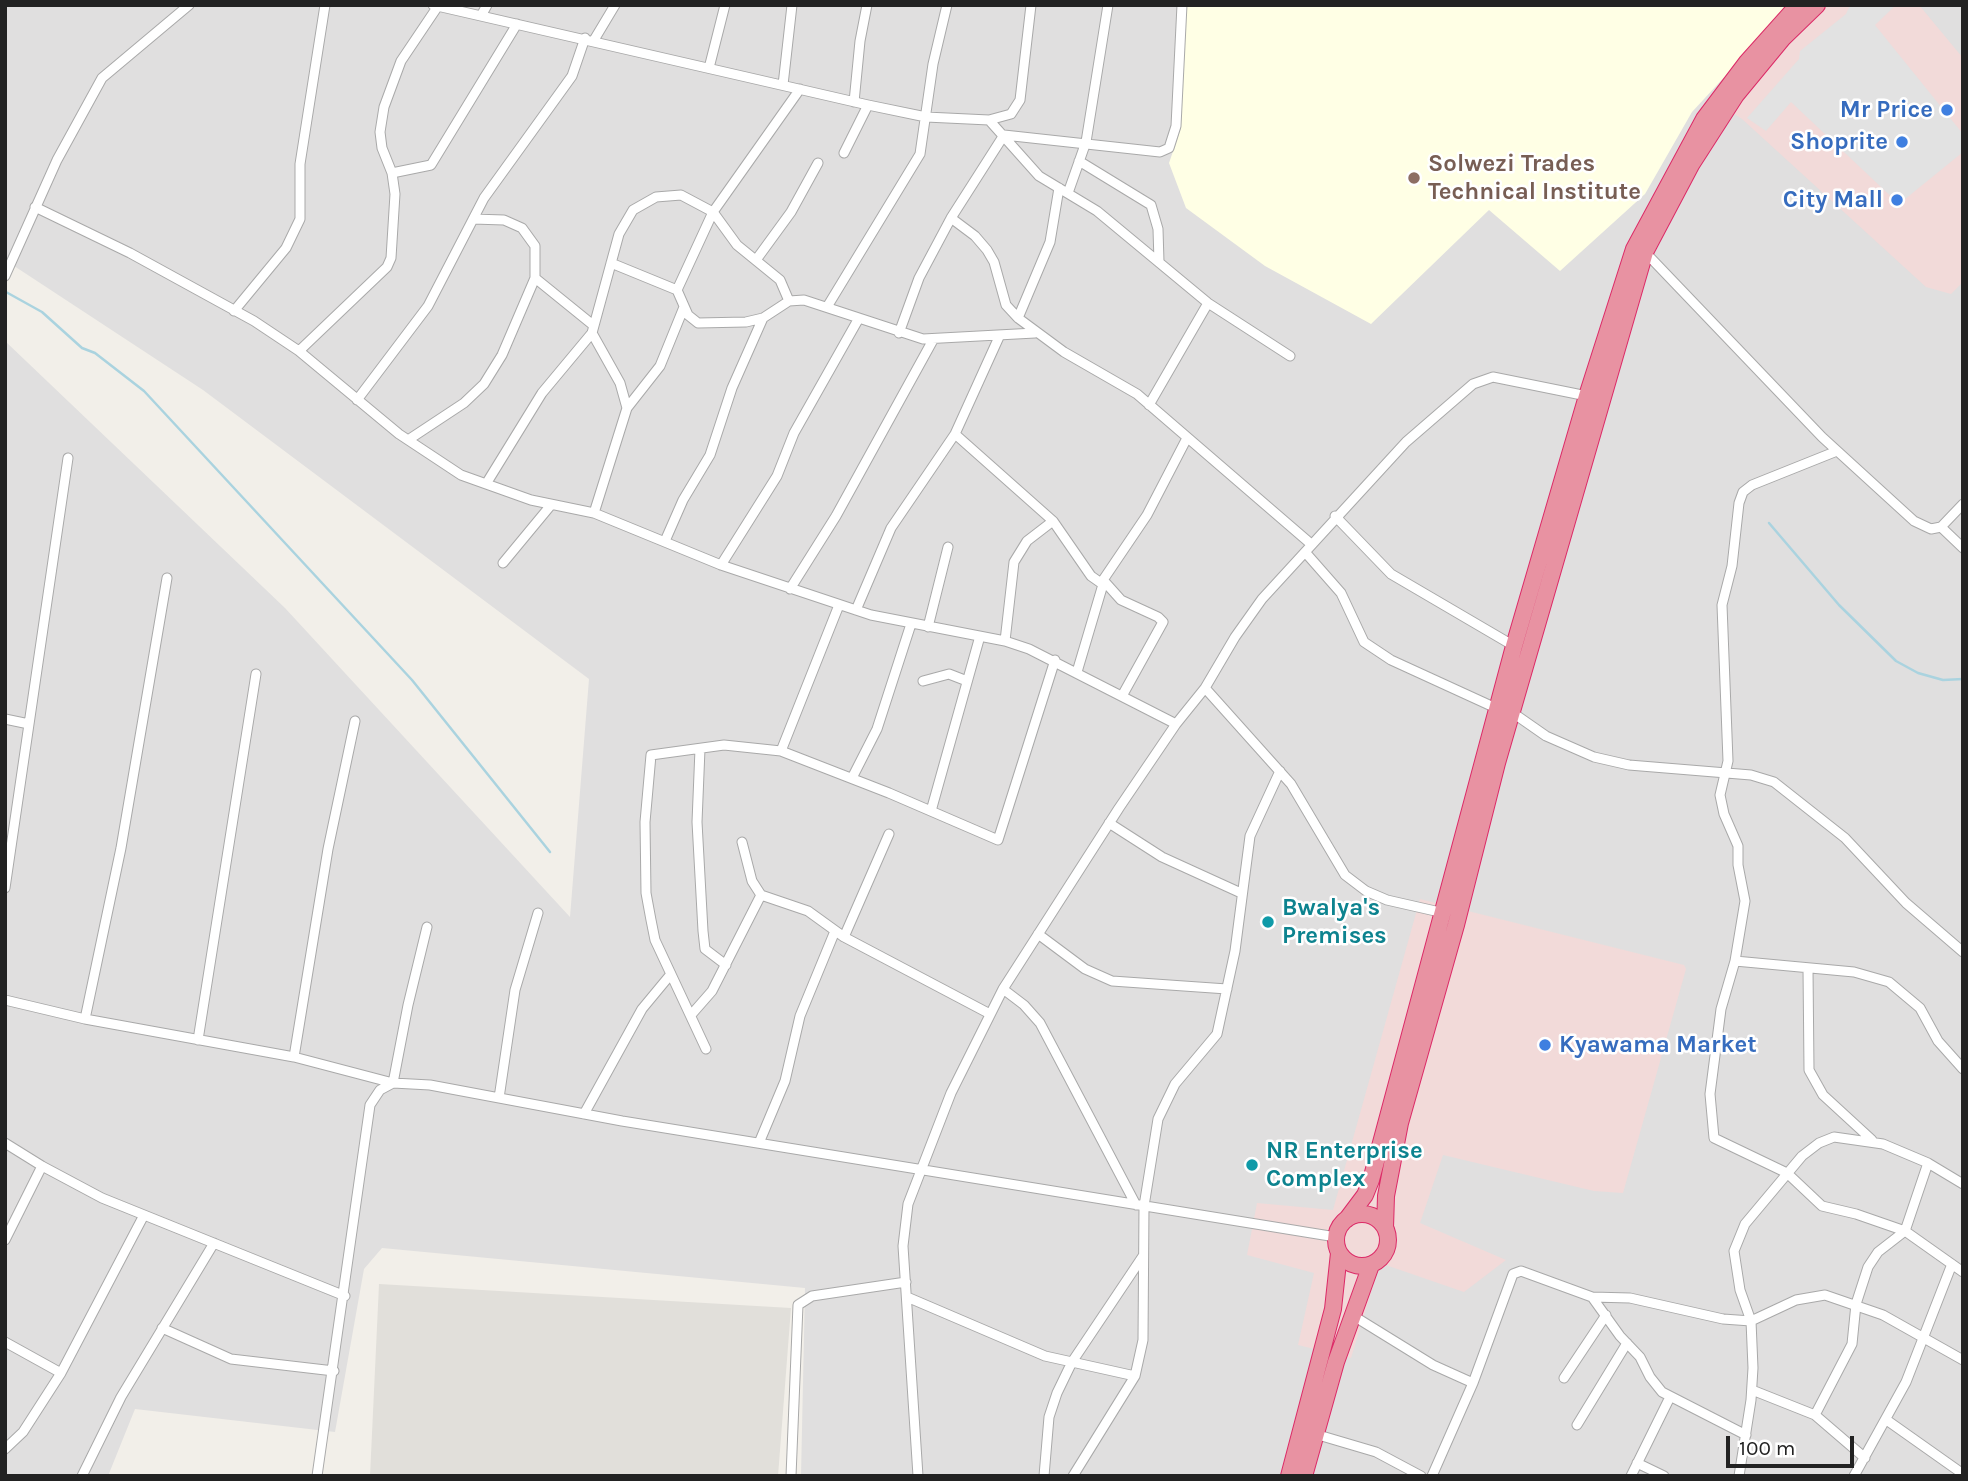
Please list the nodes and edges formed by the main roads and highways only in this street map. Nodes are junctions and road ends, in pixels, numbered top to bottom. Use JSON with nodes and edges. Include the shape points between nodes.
{"nodes":[{"id":1,"x":1798,"y":5,"type":"edge"},
{"id":2,"x":1817,"y":5,"type":"edge"},
{"id":3,"x":1506,"y":711,"type":"junction"},
{"id":4,"x":1347,"y":1219,"type":"junction"},
{"id":5,"x":1385,"y":1228,"type":"junction"},
{"id":6,"x":1337,"y":1245,"type":"junction"},
{"id":7,"x":1371,"y":1265,"type":"junction"},
{"id":8,"x":1289,"y":1476,"type":"edge"},
{"id":9,"x":1304,"y":1476,"type":"edge"}],
"edges":[{"from":1,"to":3,"type":"highway","via":[[1704,119],[1634,249],[1514,646]]},
{"from":2,"to":3,"type":"highway","via":[[1736,95],[1678,187],[1645,251]]},
{"from":3,"to":4,"type":"highway","via":[[1444,913],[1371,1180]]},
{"from":3,"to":5,"type":"highway","via":[[1401,1123],[1386,1196]]},
{"from":4,"to":5,"type":"highway","via":[[1368,1215]]},
{"from":4,"to":6,"type":"highway"},
{"from":5,"to":7,"type":"highway","via":[[1386,1250]]},
{"from":6,"to":7,"type":"highway","via":[[1355,1266]]},
{"from":6,"to":8,"type":"highway","via":[[1333,1308]]},
{"from":7,"to":9,"type":"highway"}]}
